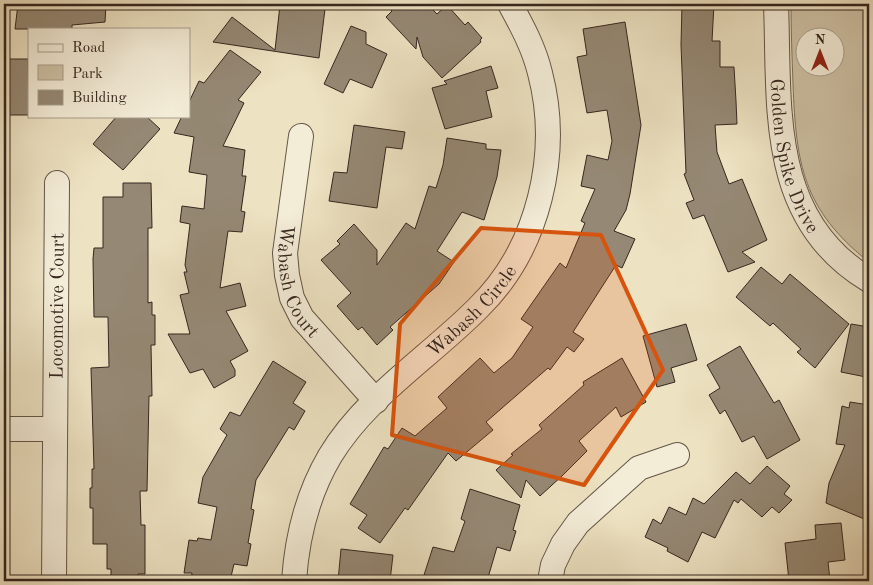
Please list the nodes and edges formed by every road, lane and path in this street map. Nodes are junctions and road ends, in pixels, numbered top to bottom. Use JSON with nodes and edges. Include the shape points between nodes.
{"nodes":[{"id":1,"x":510,"y":4,"type":"edge"},
{"id":2,"x":776,"y":4,"type":"edge"},
{"id":3,"x":301,"y":136,"type":"dead end"},
{"id":4,"x":57,"y":183,"type":"dead end"},
{"id":5,"x":869,"y":280,"type":"edge"},
{"id":6,"x":376,"y":401,"type":"junction"},
{"id":7,"x":4,"y":429,"type":"edge"},
{"id":8,"x":55,"y":430,"type":"junction"},
{"id":9,"x":677,"y":455,"type":"dead end"},
{"id":10,"x":54,"y":581,"type":"edge"},
{"id":11,"x":294,"y":581,"type":"edge"},
{"id":12,"x":550,"y":581,"type":"edge"}],
"edges":[{"from":1,"to":6,"type":"street","name":"Wabash Circle","via":[[528,36],[547,109],[548,143],[536,213],[504,278],[480,306]]},
{"from":2,"to":5,"type":"street","name":"Golden Spike Drive","via":[[782,142],[793,190],[806,217],[823,240]]},
{"from":3,"to":6,"type":"street","name":"Wabash Court","via":[[285,253],[292,298],[302,318]]},
{"from":4,"to":8,"type":"street","name":"Locomotive Court"},
{"from":6,"to":11,"type":"street","name":"Wabash Circle","via":[[352,426],[315,485],[296,551]]},
{"from":7,"to":8,"type":"street"},
{"from":8,"to":10,"type":"street","name":"Locomotive Court"},
{"from":9,"to":12,"type":"street","via":[[639,468],[578,523],[563,544]]}]}
